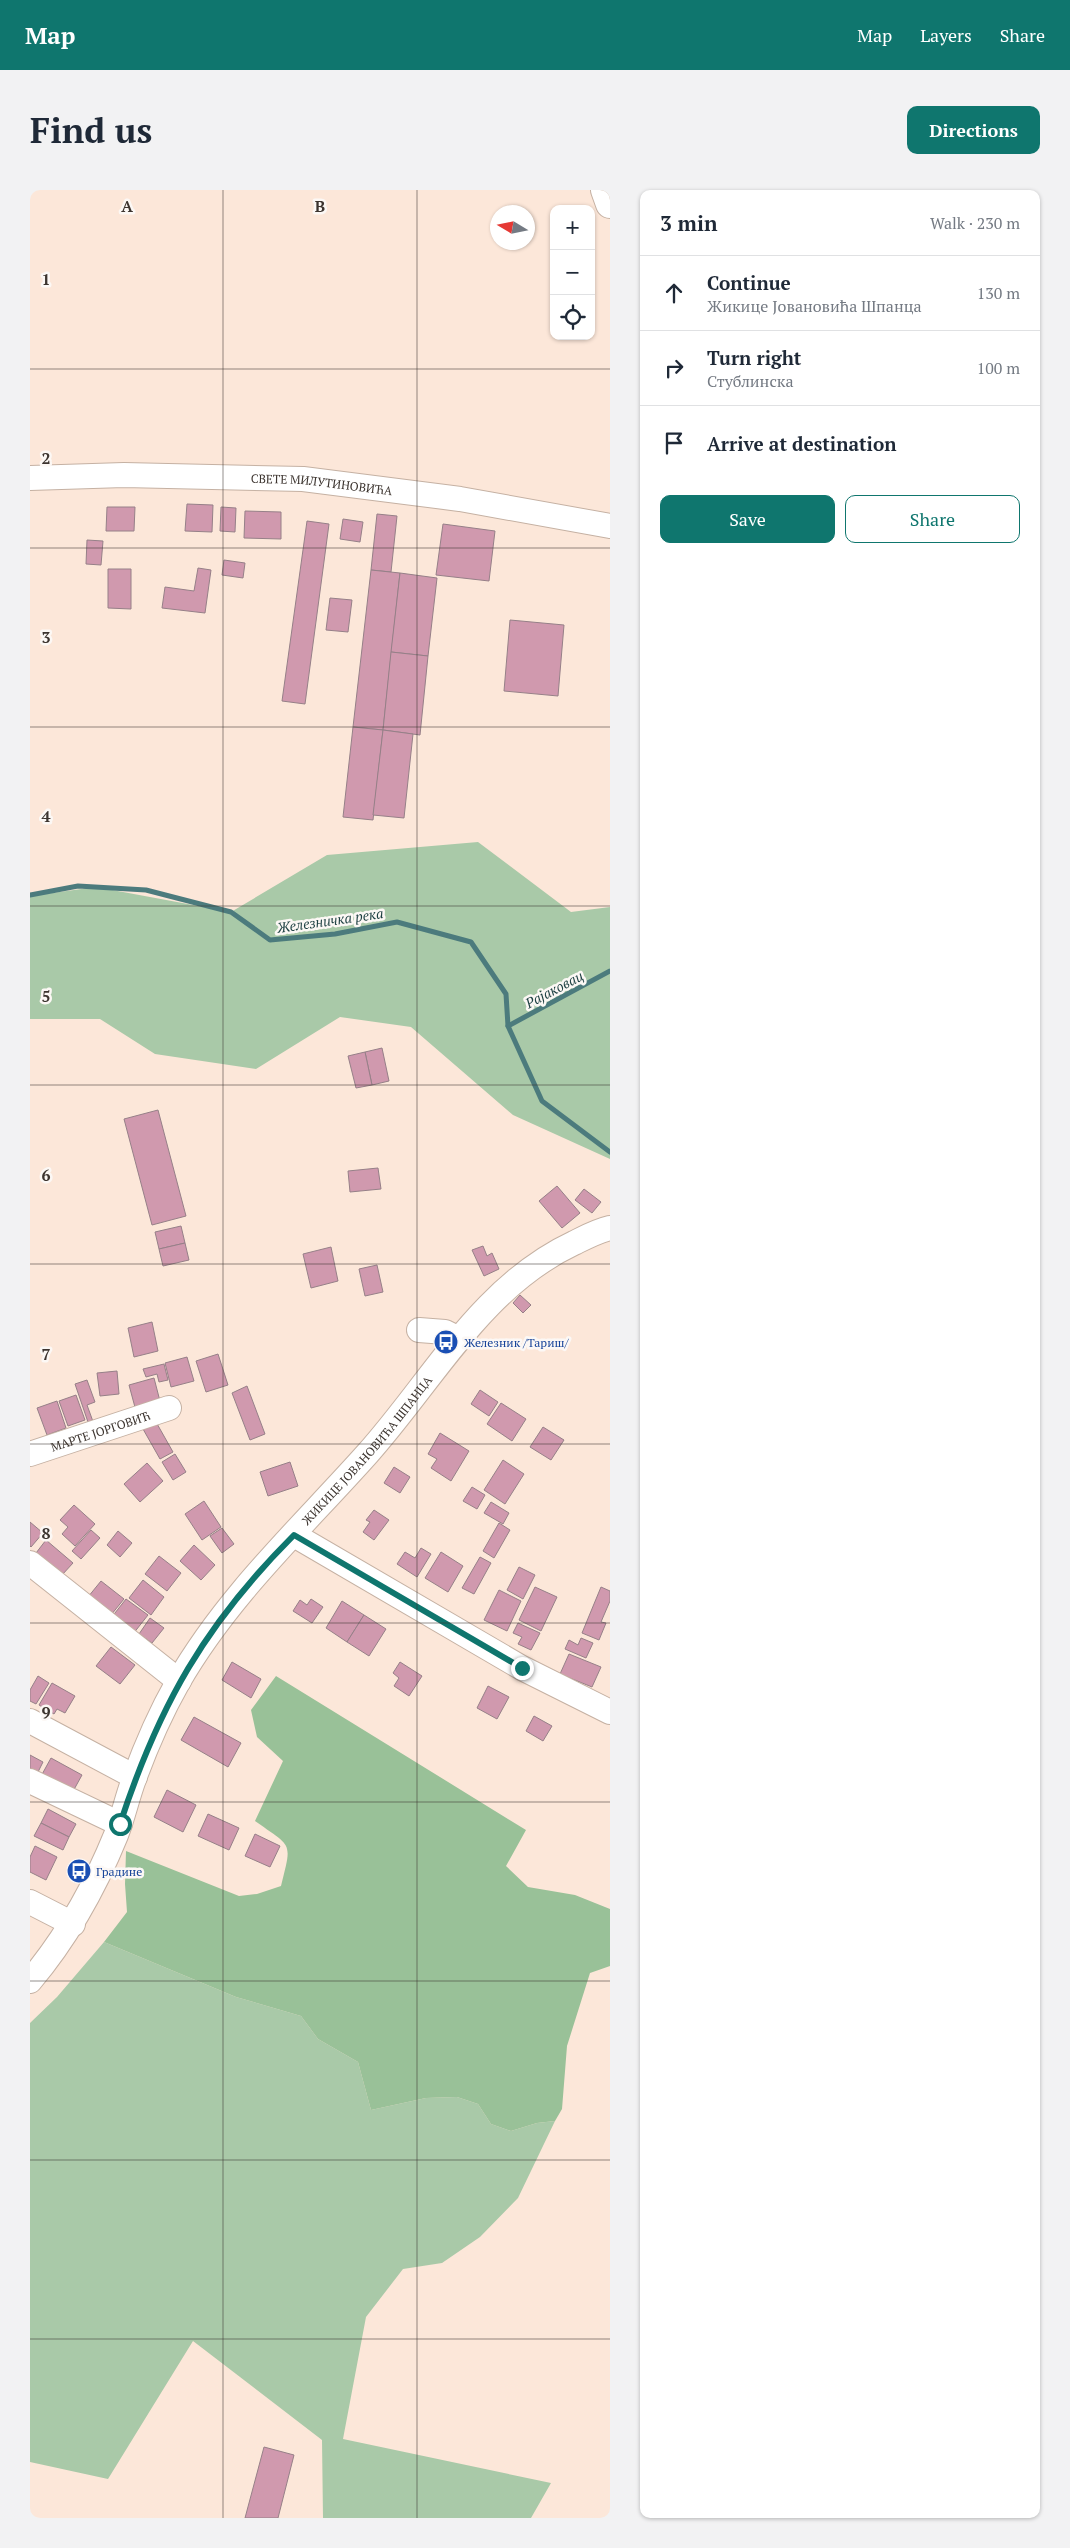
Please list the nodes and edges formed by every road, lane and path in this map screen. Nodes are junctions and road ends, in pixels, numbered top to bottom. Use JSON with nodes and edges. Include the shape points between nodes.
{"nodes":[{"id":1,"x":605,"y":190,"type":"edge"},
{"id":2,"x":610,"y":204,"type":"edge"},
{"id":3,"x":30,"y":478,"type":"edge"},
{"id":4,"x":610,"y":526,"type":"edge"},
{"id":5,"x":610,"y":1228,"type":"edge"},
{"id":6,"x":419,"y":1330,"type":"dead end"},
{"id":7,"x":459,"y":1339,"type":"junction"},
{"id":8,"x":169,"y":1408,"type":"dead end"},
{"id":9,"x":30,"y":1452,"type":"edge"},
{"id":10,"x":294,"y":1535,"type":"junction"},
{"id":11,"x":30,"y":1563,"type":"edge"},
{"id":12,"x":179,"y":1681,"type":"junction"},
{"id":13,"x":609,"y":1708,"type":"edge"},
{"id":14,"x":30,"y":1721,"type":"edge"},
{"id":15,"x":135,"y":1777,"type":"junction"},
{"id":16,"x":30,"y":1781,"type":"edge"},
{"id":17,"x":120,"y":1824,"type":"junction"},
{"id":18,"x":30,"y":1902,"type":"edge"},
{"id":19,"x":73,"y":1924,"type":"junction"},
{"id":20,"x":30,"y":1981,"type":"edge"}],
"edges":[{"from":1,"to":2,"type":"highway"},
{"from":3,"to":4,"type":"street","name":"СВЕТЕ МИЛУТИНОВИЋА","via":[[124,475],[304,479],[460,499]]},
{"from":5,"to":7,"type":"street","name":"ЖИКИЦЕ ЈОВАНОВИЋА ШПАНЦА","via":[[537,1263],[514,1281]]},
{"from":6,"to":7,"type":"street","via":[[445,1332]]},
{"from":7,"to":10,"type":"street","name":"ЖИКИЦЕ ЈОВАНОВИЋА ШПАНЦА","via":[[371,1450]]},
{"from":8,"to":9,"type":"street","name":"МАРТЕ ЈОРГОВИЋ"},
{"from":10,"to":12,"type":"street","name":"ЖИКИЦЕ ЈОВАНОВИЋА ШПАНЦА","via":[[262,1567],[214,1626]]},
{"from":10,"to":13,"type":"street","via":[[522,1668]]},
{"from":11,"to":12,"type":"street"},
{"from":12,"to":15,"type":"street","name":"ЖИКИЦЕ ЈОВАНОВИЋА ШПАНЦА"},
{"from":14,"to":15,"type":"street"},
{"from":15,"to":17,"type":"street","name":"ЖИКИЦЕ ЈОВАНОВИЋА ШПАНЦА"},
{"from":16,"to":17,"type":"street"},
{"from":17,"to":19,"type":"street","name":"ЖИКИЦЕ ЈОВАНОВИЋА ШПАНЦА"},
{"from":18,"to":19,"type":"street"},
{"from":19,"to":20,"type":"street","name":"ЖИКИЦЕ ЈОВАНОВИЋА ШПАНЦА"}]}
